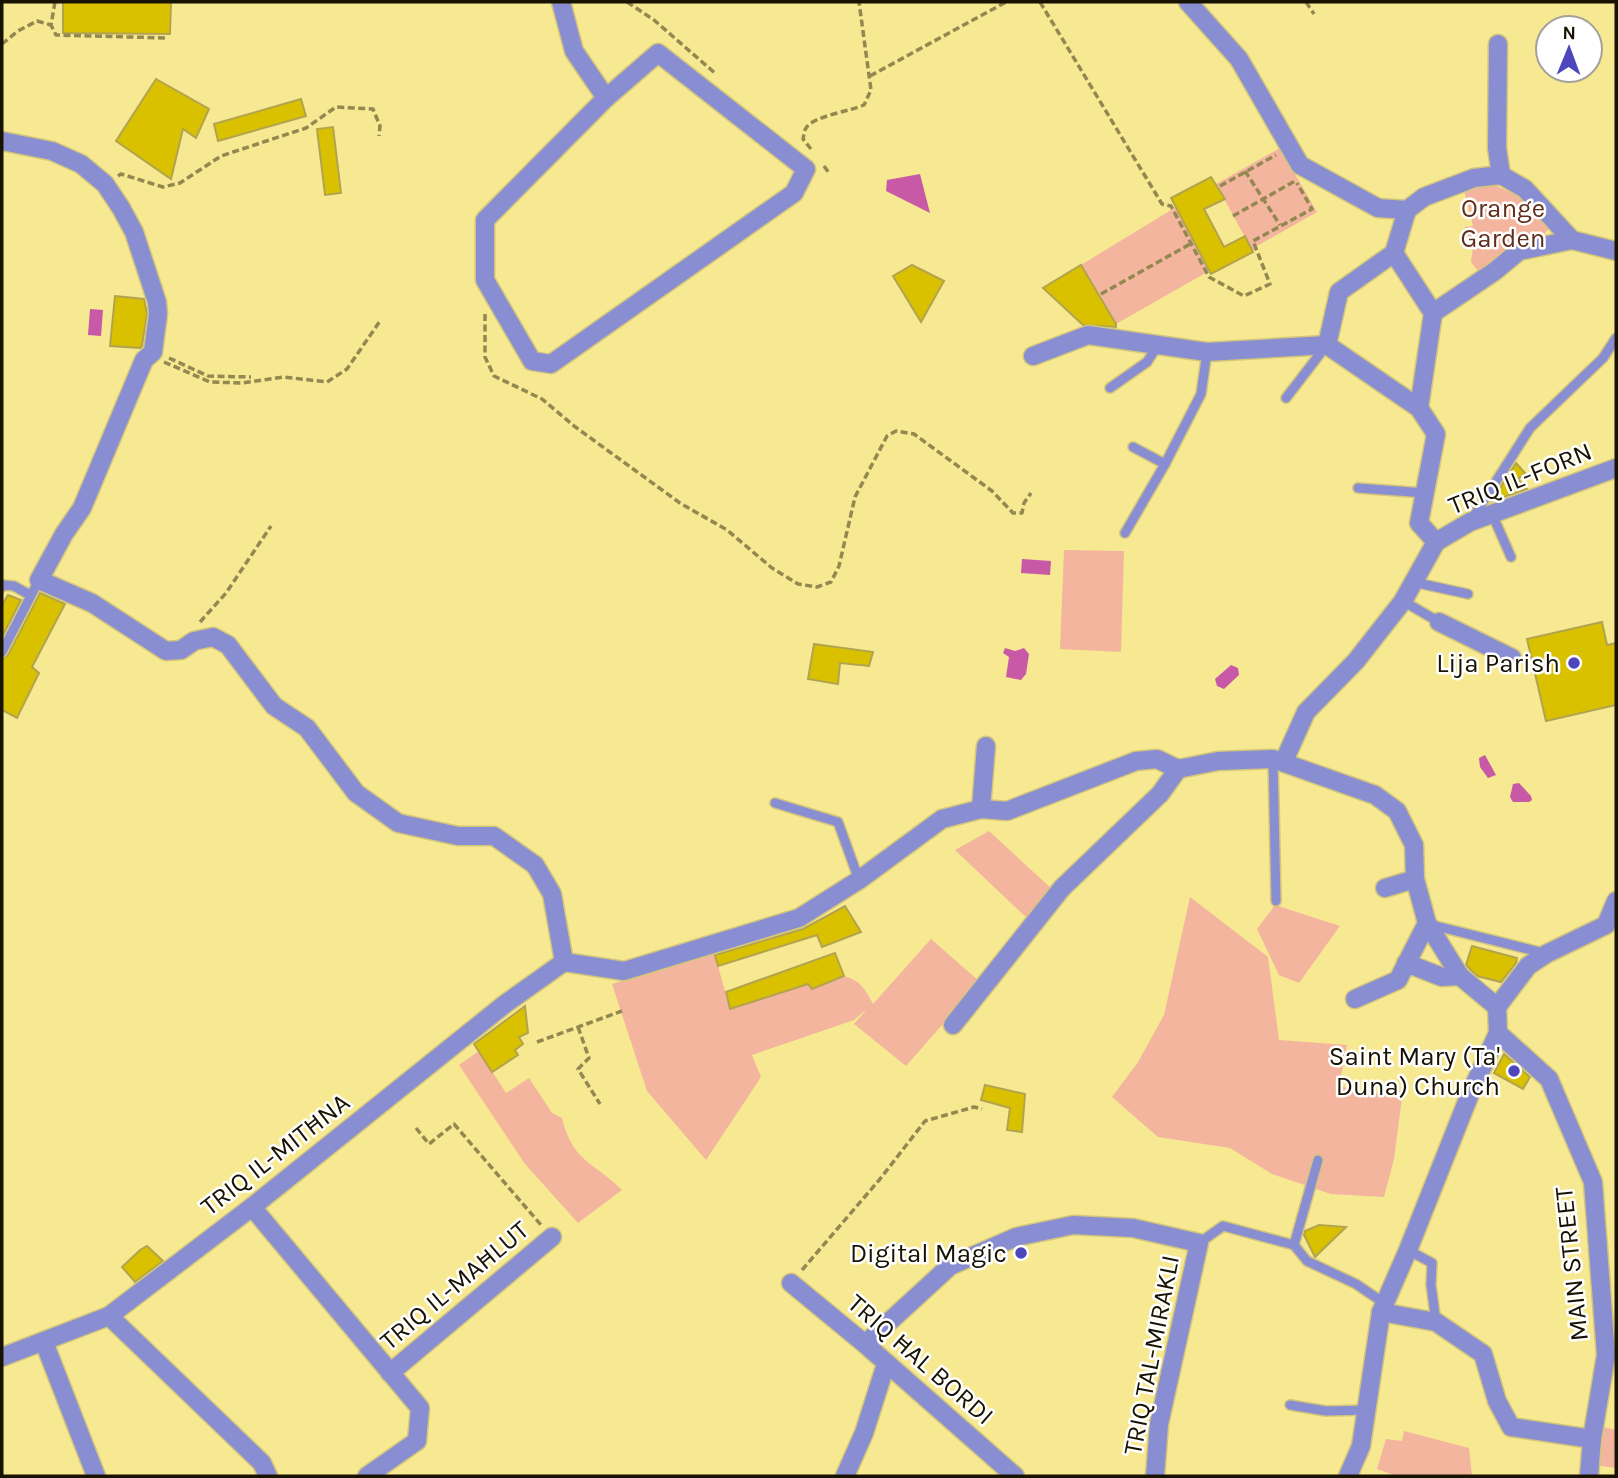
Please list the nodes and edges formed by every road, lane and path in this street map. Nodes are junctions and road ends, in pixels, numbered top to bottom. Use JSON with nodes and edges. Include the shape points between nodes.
{"nodes":[{"id":1,"x":55,"y":2,"type":"edge"},
{"id":2,"x":561,"y":2,"type":"edge"},
{"id":3,"x":859,"y":2,"type":"edge"},
{"id":4,"x":1006,"y":2,"type":"edge"},
{"id":5,"x":1040,"y":2,"type":"edge"},
{"id":6,"x":1188,"y":2,"type":"edge"},
{"id":7,"x":1306,"y":2,"type":"edge"},
{"id":8,"x":1314,"y":14,"type":"dead end"},
{"id":9,"x":51,"y":25,"type":"junction"},
{"id":10,"x":168,"y":38,"type":"dead end"},
{"id":11,"x":2,"y":44,"type":"edge"},
{"id":12,"x":1498,"y":44,"type":"dead end"},
{"id":13,"x":870,"y":76,"type":"junction"},
{"id":14,"x":606,"y":99,"type":"junction"},
{"id":15,"x":379,"y":136,"type":"dead end"},
{"id":16,"x":2,"y":141,"type":"edge"},
{"id":17,"x":1279,"y":153,"type":"dead end"},
{"id":18,"x":815,"y":163,"type":"junction"},
{"id":19,"x":1245,"y":171,"type":"junction"},
{"id":20,"x":1290,"y":172,"type":"dead end"},
{"id":21,"x":829,"y":173,"type":"dead end"},
{"id":22,"x":1500,"y":175,"type":"junction"},
{"id":23,"x":1296,"y":181,"type":"junction"},
{"id":24,"x":105,"y":184,"type":"junction"},
{"id":25,"x":1220,"y":186,"type":"dead end"},
{"id":26,"x":1263,"y":199,"type":"junction"},
{"id":27,"x":1407,"y":210,"type":"junction"},
{"id":28,"x":1233,"y":216,"type":"dead end"},
{"id":29,"x":1281,"y":226,"type":"junction"},
{"id":30,"x":1572,"y":240,"type":"junction"},
{"id":31,"x":1192,"y":243,"type":"junction"},
{"id":32,"x":1616,"y":251,"type":"edge"},
{"id":33,"x":1394,"y":253,"type":"junction"},
{"id":34,"x":485,"y":280,"type":"junction"},
{"id":35,"x":1101,"y":294,"type":"dead end"},
{"id":36,"x":1433,"y":313,"type":"junction"},
{"id":37,"x":380,"y":321,"type":"dead end"},
{"id":38,"x":1616,"y":338,"type":"edge"},
{"id":39,"x":1158,"y":345,"type":"junction"},
{"id":40,"x":1327,"y":345,"type":"junction"},
{"id":41,"x":1207,"y":352,"type":"junction"},
{"id":42,"x":1033,"y":356,"type":"dead end"},
{"id":43,"x":251,"y":377,"type":"dead end"},
{"id":44,"x":1110,"y":388,"type":"dead end"},
{"id":45,"x":1286,"y":398,"type":"dead end"},
{"id":46,"x":1419,"y":408,"type":"junction"},
{"id":47,"x":1133,"y":447,"type":"dead end"},
{"id":48,"x":1165,"y":464,"type":"junction"},
{"id":49,"x":1616,"y":468,"type":"edge"},
{"id":50,"x":1358,"y":488,"type":"dead end"},
{"id":51,"x":1031,"y":493,"type":"dead end"},
{"id":52,"x":1425,"y":493,"type":"junction"},
{"id":53,"x":1492,"y":514,"type":"junction"},
{"id":54,"x":1470,"y":522,"type":"junction"},
{"id":55,"x":271,"y":526,"type":"dead end"},
{"id":56,"x":1125,"y":533,"type":"dead end"},
{"id":57,"x":1436,"y":542,"type":"junction"},
{"id":58,"x":1511,"y":557,"type":"dead end"},
{"id":59,"x":1413,"y":582,"type":"junction"},
{"id":60,"x":2,"y":587,"type":"edge"},
{"id":61,"x":35,"y":587,"type":"junction"},
{"id":62,"x":1468,"y":594,"type":"dead end"},
{"id":63,"x":1403,"y":601,"type":"junction"},
{"id":64,"x":1439,"y":622,"type":"joint"},
{"id":65,"x":194,"y":641,"type":"junction"},
{"id":66,"x":2,"y":652,"type":"edge"},
{"id":67,"x":1512,"y":658,"type":"dead end"},
{"id":68,"x":986,"y":746,"type":"dead end"},
{"id":69,"x":1278,"y":760,"type":"junction"},
{"id":70,"x":1178,"y":768,"type":"junction"},
{"id":71,"x":775,"y":803,"type":"dead end"},
{"id":72,"x":981,"y":809,"type":"junction"},
{"id":73,"x":1416,"y":878,"type":"junction"},
{"id":74,"x":859,"y":880,"type":"junction"},
{"id":75,"x":1385,"y":888,"type":"dead end"},
{"id":76,"x":1276,"y":901,"type":"dead end"},
{"id":77,"x":1616,"y":901,"type":"edge"},
{"id":78,"x":1427,"y":923,"type":"junction"},
{"id":79,"x":1611,"y":930,"type":"edge"},
{"id":80,"x":1546,"y":954,"type":"junction"},
{"id":81,"x":564,"y":962,"type":"junction"},
{"id":82,"x":1406,"y":963,"type":"junction"},
{"id":83,"x":1460,"y":976,"type":"junction"},
{"id":84,"x":1355,"y":999,"type":"dead end"},
{"id":85,"x":1497,"y":1007,"type":"junction"},
{"id":86,"x":622,"y":1011,"type":"dead end"},
{"id":87,"x":953,"y":1025,"type":"dead end"},
{"id":88,"x":578,"y":1027,"type":"junction"},
{"id":89,"x":1498,"y":1033,"type":"junction"},
{"id":90,"x":537,"y":1042,"type":"dead end"},
{"id":91,"x":600,"y":1104,"type":"dead end"},
{"id":92,"x":982,"y":1109,"type":"dead end"},
{"id":93,"x":416,"y":1128,"type":"dead end"},
{"id":94,"x":1318,"y":1160,"type":"dead end"},
{"id":95,"x":252,"y":1207,"type":"junction"},
{"id":96,"x":552,"y":1237,"type":"joint"},
{"id":97,"x":1199,"y":1243,"type":"junction"},
{"id":98,"x":1294,"y":1244,"type":"junction"},
{"id":99,"x":1408,"y":1250,"type":"junction"},
{"id":100,"x":791,"y":1283,"type":"joint"},
{"id":101,"x":1382,"y":1308,"type":"junction"},
{"id":102,"x":109,"y":1316,"type":"junction"},
{"id":103,"x":1436,"y":1322,"type":"junction"},
{"id":104,"x":44,"y":1342,"type":"junction"},
{"id":105,"x":865,"y":1343,"type":"junction"},
{"id":106,"x":2,"y":1357,"type":"edge"},
{"id":107,"x":886,"y":1364,"type":"junction"},
{"id":108,"x":390,"y":1373,"type":"junction"},
{"id":109,"x":1290,"y":1405,"type":"dead end"},
{"id":110,"x":1367,"y":1410,"type":"junction"},
{"id":111,"x":1592,"y":1439,"type":"junction"},
{"id":112,"x":96,"y":1476,"type":"edge"},
{"id":113,"x":268,"y":1476,"type":"edge"},
{"id":114,"x":367,"y":1476,"type":"edge"},
{"id":115,"x":845,"y":1476,"type":"edge"},
{"id":116,"x":1015,"y":1476,"type":"edge"},
{"id":117,"x":1154,"y":1476,"type":"edge"},
{"id":118,"x":1348,"y":1476,"type":"edge"},
{"id":119,"x":1589,"y":1476,"type":"edge"}],
"edges":[{"from":1,"to":9,"type":"path"},
{"from":2,"to":14,"type":"street","via":[[574,51]]},
{"from":3,"to":13,"type":"path"},
{"from":4,"to":13,"type":"path"},
{"from":5,"to":31,"type":"path","via":[[1162,204],[1171,206]]},
{"from":6,"to":27,"type":"street","via":[[1239,60],[1300,165],[1378,208]]},
{"from":7,"to":8,"type":"path"},
{"from":9,"to":10,"type":"path","via":[[56,35]]},
{"from":9,"to":11,"type":"path","via":[[37,20]]},
{"from":12,"to":22,"type":"street"},
{"from":13,"to":18,"type":"path","via":[[871,90],[864,105],[819,118],[806,127],[803,139]]},
{"from":14,"to":18,"type":"street","via":[[658,53]]},
{"from":14,"to":34,"type":"street","via":[[485,220]]},
{"from":15,"to":24,"type":"path","via":[[373,109],[336,107],[306,128],[221,156],[180,183],[163,187],[121,174]]},
{"from":16,"to":24,"type":"street","via":[[52,151],[81,164]]},
{"from":17,"to":19,"type":"path"},
{"from":18,"to":21,"type":"path"},
{"from":18,"to":34,"type":"street","via":[[794,193],[551,364],[532,360]]},
{"from":19,"to":25,"type":"path"},
{"from":19,"to":26,"type":"path"},
{"from":20,"to":23,"type":"path"},
{"from":22,"to":27,"type":"street","via":[[1474,178],[1424,197]]},
{"from":22,"to":30,"type":"street","via":[[1525,189]]},
{"from":23,"to":26,"type":"path"},
{"from":23,"to":29,"type":"path","via":[[1312,209]]},
{"from":24,"to":61,"type":"street","via":[[134,232],[157,302],[153,352],[144,360],[82,508]]},
{"from":26,"to":28,"type":"path"},
{"from":26,"to":29,"type":"path"},
{"from":27,"to":33,"type":"street"},
{"from":29,"to":31,"type":"path","via":[[1253,241],[1270,284],[1244,296],[1209,277]]},
{"from":30,"to":32,"type":"street"},
{"from":30,"to":36,"type":"street","via":[[1519,251]]},
{"from":31,"to":35,"type":"path"},
{"from":33,"to":36,"type":"street"},
{"from":33,"to":40,"type":"street","via":[[1339,292]]},
{"from":34,"to":51,"type":"path","via":[[485,357],[494,376],[542,399],[798,584],[817,587],[831,582],[855,497],[887,436],[896,431],[914,434],[992,491],[1013,513],[1022,513]]},
{"from":36,"to":46,"type":"street"},
{"from":37,"to":43,"type":"path","via":[[347,369],[327,382],[284,377],[210,382],[160,360],[169,358],[208,376]]},
{"from":38,"to":54,"type":"lane","via":[[1603,358],[1531,428]]},
{"from":39,"to":41,"type":"street"},
{"from":39,"to":42,"type":"street","via":[[1088,335]]},
{"from":39,"to":44,"type":"lane","via":[[1147,362]]},
{"from":40,"to":41,"type":"street"},
{"from":40,"to":45,"type":"lane"},
{"from":40,"to":46,"type":"street"},
{"from":41,"to":48,"type":"lane","via":[[1202,394]]},
{"from":46,"to":52,"type":"street","via":[[1436,434]]},
{"from":47,"to":48,"type":"lane"},
{"from":48,"to":56,"type":"lane"},
{"from":49,"to":53,"type":"street","name":"TRIQ IL-FORN"},
{"from":50,"to":52,"type":"lane"},
{"from":52,"to":57,"type":"street","via":[[1419,523]]},
{"from":53,"to":54,"type":"street","name":"TRIQ IL-FORN"},
{"from":53,"to":58,"type":"lane"},
{"from":54,"to":57,"type":"street","name":"TRIQ IL-FORN"},
{"from":55,"to":65,"type":"path","via":[[226,593],[201,619]]},
{"from":57,"to":59,"type":"street","name":"TRIQ IL-FORN"},
{"from":59,"to":62,"type":"lane"},
{"from":59,"to":63,"type":"street","name":"TRIQ IL-FORN"},
{"from":60,"to":61,"type":"lane"},
{"from":61,"to":65,"type":"street","via":[[92,603],[166,651],[181,650]]},
{"from":61,"to":66,"type":"lane"},
{"from":63,"to":64,"type":"lane"},
{"from":63,"to":69,"type":"street","name":"TRIQ IL-FORN","via":[[1356,661],[1306,712]]},
{"from":64,"to":67,"type":"street"},
{"from":65,"to":81,"type":"street","via":[[213,637],[228,645],[274,706],[307,728],[356,793],[397,823],[458,836],[494,836],[535,865],[552,894]]},
{"from":68,"to":72,"type":"street"},
{"from":69,"to":70,"type":"street","via":[[1218,761]]},
{"from":69,"to":73,"type":"street","via":[[1375,794],[1397,811],[1414,845]]},
{"from":69,"to":76,"type":"lane"},
{"from":70,"to":72,"type":"street","via":[[1157,759],[1136,761],[1007,811]]},
{"from":70,"to":87,"type":"street","via":[[1160,794],[1062,888]]},
{"from":71,"to":74,"type":"lane","via":[[838,822]]},
{"from":72,"to":74,"type":"street","via":[[942,819]]},
{"from":73,"to":75,"type":"street"},
{"from":73,"to":78,"type":"street"},
{"from":74,"to":81,"type":"street","via":[[799,918],[624,971]]},
{"from":77,"to":79,"type":"street"},
{"from":78,"to":80,"type":"lane"},
{"from":78,"to":82,"type":"street"},
{"from":78,"to":83,"type":"street"},
{"from":79,"to":80,"type":"street"},
{"from":80,"to":85,"type":"street","via":[[1528,966]]},
{"from":81,"to":95,"type":"street","name":"TRIQ IL-MITĦNA"},
{"from":82,"to":83,"type":"street","via":[[1442,977]]},
{"from":82,"to":84,"type":"street","via":[[1398,980]]},
{"from":83,"to":85,"type":"street"},
{"from":85,"to":89,"type":"street"},
{"from":86,"to":88,"type":"path"},
{"from":88,"to":90,"type":"path"},
{"from":88,"to":91,"type":"path","via":[[589,1058],[578,1069]]},
{"from":89,"to":99,"type":"street"},
{"from":89,"to":111,"type":"street","name":"MAIN STREET","via":[[1549,1079],[1593,1182],[1606,1355]]},
{"from":92,"to":100,"type":"path","via":[[974,1107],[925,1121]]},
{"from":93,"to":96,"type":"path","via":[[429,1144],[454,1124]]},
{"from":94,"to":98,"type":"lane"},
{"from":95,"to":102,"type":"street","name":"TRIQ IL-MITĦNA"},
{"from":95,"to":108,"type":"street"},
{"from":96,"to":108,"type":"street","name":"TRIQ IL-MAĦLUT"},
{"from":97,"to":98,"type":"lane","via":[[1223,1226]]},
{"from":97,"to":105,"type":"street","via":[[1133,1228],[1073,1225],[1016,1237],[950,1266]]},
{"from":97,"to":117,"type":"street","name":"TRIQ TAL-MIRAKLI","via":[[1160,1424]]},
{"from":98,"to":101,"type":"lane","via":[[1307,1261],[1356,1284]]},
{"from":99,"to":101,"type":"street"},
{"from":99,"to":103,"type":"lane","via":[[1432,1263]]},
{"from":100,"to":105,"type":"street","name":"TRIQ ĦAL BORDI"},
{"from":101,"to":103,"type":"street"},
{"from":101,"to":110,"type":"street"},
{"from":102,"to":104,"type":"street","name":"TRIQ IL-MITĦNA"},
{"from":102,"to":113,"type":"street","via":[[262,1464]]},
{"from":103,"to":111,"type":"street","via":[[1483,1354],[1497,1401],[1511,1427]]},
{"from":104,"to":106,"type":"street","name":"TRIQ IL-MITĦNA"},
{"from":104,"to":112,"type":"street"},
{"from":105,"to":107,"type":"street","name":"TRIQ ĦAL BORDI"},
{"from":107,"to":115,"type":"street"},
{"from":107,"to":116,"type":"street","name":"TRIQ ĦAL BORDI"},
{"from":108,"to":114,"type":"street","via":[[420,1408],[417,1441]]},
{"from":109,"to":110,"type":"lane","via":[[1326,1411]]},
{"from":110,"to":118,"type":"street","via":[[1361,1446]]},
{"from":111,"to":119,"type":"street","name":"MAIN STREET"}]}
